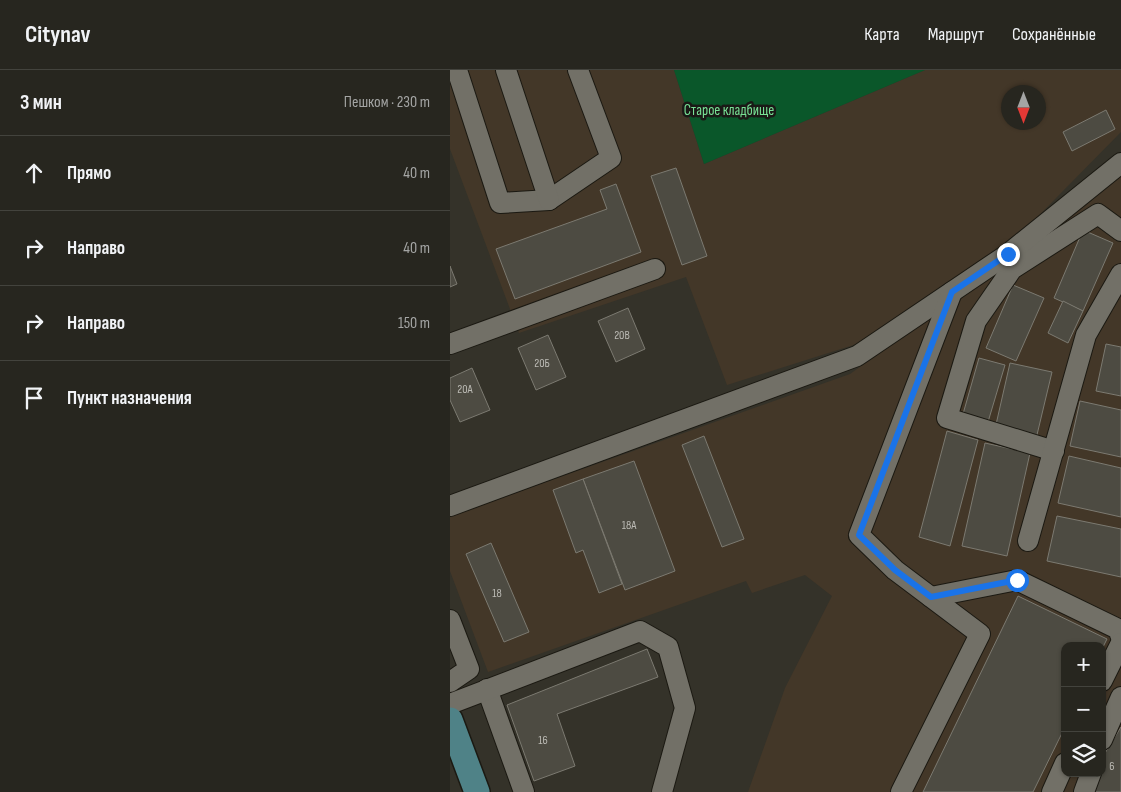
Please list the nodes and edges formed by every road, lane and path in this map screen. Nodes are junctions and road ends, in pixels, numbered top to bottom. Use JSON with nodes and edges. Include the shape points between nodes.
{"nodes":[{"id":1,"x":457,"y":70,"type":"edge"},
{"id":2,"x":506,"y":70,"type":"edge"},
{"id":3,"x":578,"y":70,"type":"edge"},
{"id":4,"x":1121,"y":163,"type":"edge"},
{"id":5,"x":549,"y":200,"type":"junction"},
{"id":6,"x":1121,"y":231,"type":"edge"},
{"id":7,"x":655,"y":269,"type":"dead end"},
{"id":8,"x":1121,"y":274,"type":"edge"},
{"id":9,"x":952,"y":292,"type":"junction"},
{"id":10,"x":450,"y":344,"type":"edge"},
{"id":11,"x":1054,"y":451,"type":"junction"},
{"id":12,"x":450,"y":506,"type":"edge"},
{"id":13,"x":1028,"y":541,"type":"dead end"},
{"id":14,"x":931,"y":597,"type":"junction"},
{"id":15,"x":450,"y":620,"type":"edge"},
{"id":16,"x":1121,"y":637,"type":"edge"},
{"id":17,"x":1121,"y":643,"type":"edge"},
{"id":18,"x":1106,"y":673,"type":"edge"},
{"id":19,"x":450,"y":682,"type":"edge"},
{"id":20,"x":487,"y":690,"type":"junction"},
{"id":21,"x":1121,"y":697,"type":"edge"},
{"id":22,"x":450,"y":704,"type":"edge"},
{"id":23,"x":450,"y":720,"type":"edge"},
{"id":24,"x":1106,"y":732,"type":"edge"},
{"id":25,"x":1061,"y":772,"type":"edge"},
{"id":26,"x":1090,"y":777,"type":"edge"},
{"id":27,"x":477,"y":792,"type":"edge"},
{"id":28,"x":524,"y":792,"type":"edge"},
{"id":29,"x":662,"y":792,"type":"edge"},
{"id":30,"x":901,"y":792,"type":"edge"},
{"id":31,"x":1052,"y":792,"type":"edge"},
{"id":32,"x":1084,"y":792,"type":"edge"}],
"edges":[{"from":1,"to":5,"type":"lane","via":[[500,203]]},
{"from":2,"to":5,"type":"lane"},
{"from":3,"to":5,"type":"lane","via":[[612,158]]},
{"from":4,"to":9,"type":"lane","via":[[1008,254]]},
{"from":6,"to":11,"type":"lane","via":[[1098,214],[1012,269],[976,321],[946,418]]},
{"from":7,"to":10,"type":"lane"},
{"from":8,"to":11,"type":"lane","via":[[1086,335]]},
{"from":9,"to":12,"type":"lane","via":[[856,356]]},
{"from":9,"to":14,"type":"lane","via":[[859,535],[895,570]]},
{"from":11,"to":13,"type":"lane"},
{"from":14,"to":16,"type":"lane","via":[[1017,580],[1118,629]]},
{"from":14,"to":30,"type":"lane","via":[[980,634]]},
{"from":15,"to":19,"type":"lane","via":[[469,669]]},
{"from":17,"to":18,"type":"lane"},
{"from":20,"to":22,"type":"lane"},
{"from":20,"to":28,"type":"lane"},
{"from":20,"to":29,"type":"lane","via":[[640,631],[647,635],[668,648],[685,708]]},
{"from":21,"to":24,"type":"lane"},
{"from":23,"to":27,"type":"main road"},
{"from":25,"to":31,"type":"lane"},
{"from":26,"to":32,"type":"lane"}]}
